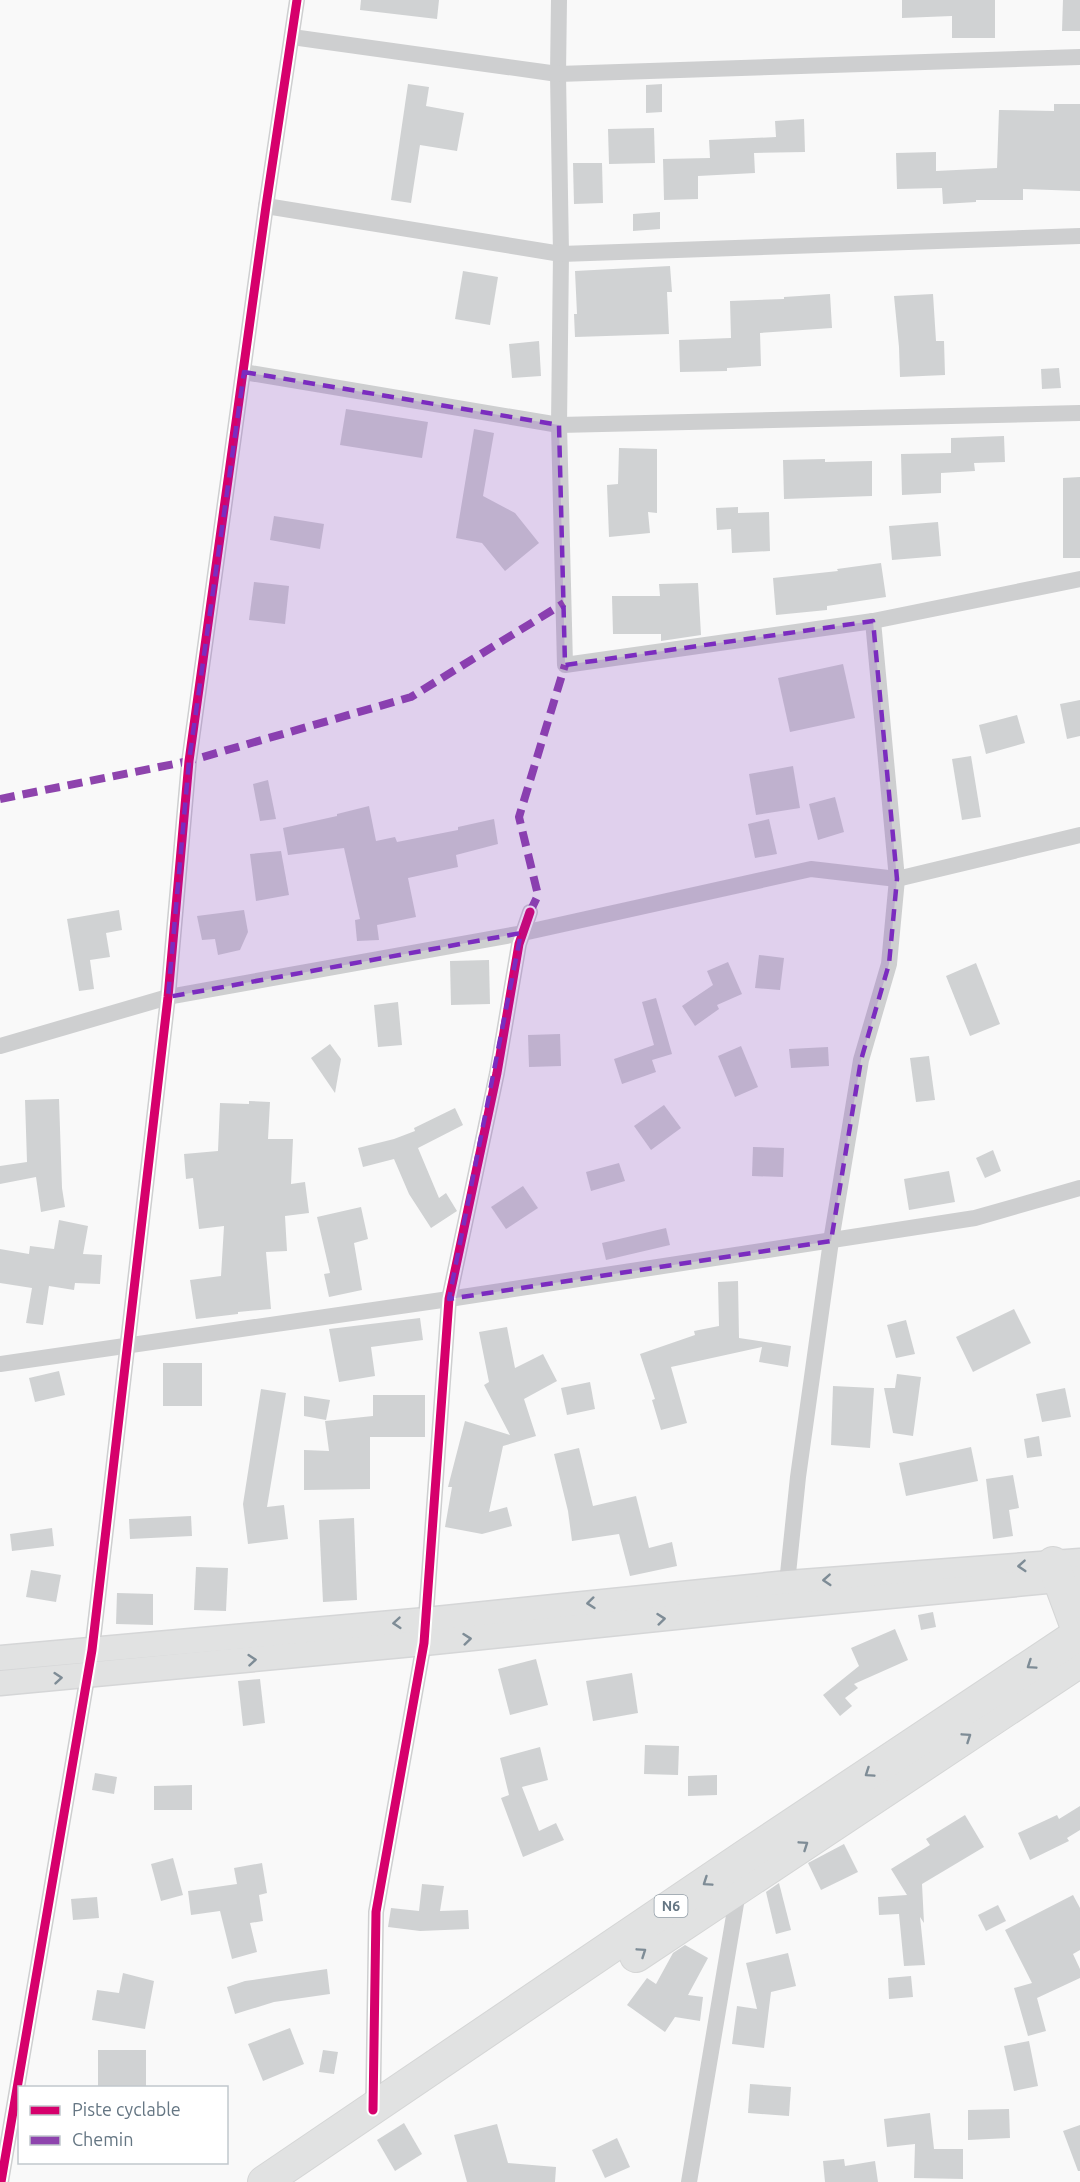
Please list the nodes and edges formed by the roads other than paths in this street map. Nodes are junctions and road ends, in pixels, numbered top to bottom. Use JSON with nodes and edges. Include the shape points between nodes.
{"nodes":[{"id":1,"x":297,"y":0,"type":"edge"},
{"id":2,"x":559,"y":0,"type":"edge"},
{"id":3,"x":292,"y":37,"type":"junction"},
{"id":4,"x":1080,"y":57,"type":"edge"},
{"id":5,"x":558,"y":74,"type":"junction"},
{"id":6,"x":266,"y":206,"type":"junction"},
{"id":7,"x":1080,"y":236,"type":"edge"},
{"id":8,"x":561,"y":254,"type":"junction"},
{"id":9,"x":244,"y":372,"type":"junction"},
{"id":10,"x":1080,"y":414,"type":"edge"},
{"id":11,"x":559,"y":425,"type":"junction"},
{"id":12,"x":1080,"y":579,"type":"edge"},
{"id":13,"x":873,"y":621,"type":"junction"},
{"id":14,"x":1080,"y":835,"type":"edge"},
{"id":15,"x":897,"y":879,"type":"junction"},
{"id":16,"x":530,"y":912,"type":"dead end"},
{"id":17,"x":523,"y":933,"type":"junction"},
{"id":18,"x":168,"y":997,"type":"junction"},
{"id":19,"x":0,"y":1046,"type":"edge"},
{"id":20,"x":1080,"y":1188,"type":"edge"},
{"id":21,"x":831,"y":1241,"type":"junction"},
{"id":22,"x":450,"y":1299,"type":"junction"},
{"id":23,"x":129,"y":1347,"type":"junction"},
{"id":24,"x":0,"y":1364,"type":"edge"},
{"id":25,"x":1068,"y":1571,"type":"edge"},
{"id":26,"x":785,"y":1594,"type":"junction"},
{"id":27,"x":425,"y":1632,"type":"junction"},
{"id":28,"x":1080,"y":1641,"type":"edge"},
{"id":29,"x":92,"y":1650,"type":"junction"},
{"id":30,"x":0,"y":1658,"type":"edge"},
{"id":31,"x":88,"y":1676,"type":"junction"},
{"id":32,"x":0,"y":1683,"type":"edge"},
{"id":33,"x":745,"y":1856,"type":"junction"},
{"id":34,"x":739,"y":1888,"type":"junction"},
{"id":35,"x":373,"y":2110,"type":"junction"},
{"id":36,"x":1,"y":2182,"type":"edge"},
{"id":37,"x":264,"y":2182,"type":"edge"},
{"id":38,"x":296,"y":2182,"type":"edge"},
{"id":39,"x":689,"y":2182,"type":"edge"}],
"edges":[{"from":1,"to":3,"type":"street"},
{"from":2,"to":5,"type":"street"},
{"from":3,"to":5,"type":"street"},
{"from":3,"to":6,"type":"street"},
{"from":4,"to":5,"type":"street"},
{"from":5,"to":8,"type":"street"},
{"from":6,"to":8,"type":"street"},
{"from":6,"to":9,"type":"street"},
{"from":7,"to":8,"type":"street"},
{"from":8,"to":11,"type":"street"},
{"from":9,"to":11,"type":"street"},
{"from":9,"to":18,"type":"street","via":[[189,762]]},
{"from":10,"to":11,"type":"street"},
{"from":11,"to":13,"type":"street","via":[[565,665]]},
{"from":12,"to":13,"type":"street"},
{"from":13,"to":15,"type":"street"},
{"from":14,"to":15,"type":"street"},
{"from":15,"to":17,"type":"street","via":[[812,869]]},
{"from":15,"to":21,"type":"street","via":[[889,964],[861,1060]]},
{"from":16,"to":17,"type":"street"},
{"from":17,"to":18,"type":"street"},
{"from":17,"to":22,"type":"street"},
{"from":18,"to":19,"type":"street"},
{"from":18,"to":23,"type":"street"},
{"from":20,"to":21,"type":"street","via":[[975,1218]]},
{"from":21,"to":22,"type":"street"},
{"from":21,"to":26,"type":"street"},
{"from":22,"to":23,"type":"street"},
{"from":22,"to":27,"type":"street"},
{"from":23,"to":24,"type":"street"},
{"from":23,"to":29,"type":"street"},
{"from":25,"to":26,"type":"main road"},
{"from":25,"to":28,"type":"highway"},
{"from":26,"to":27,"type":"main road"},
{"from":27,"to":29,"type":"main road","one_way":true},
{"from":31,"to":27,"type":"main road","one_way":true},
{"from":27,"to":35,"type":"street","via":[[376,1912]]},
{"from":28,"to":33,"type":"highway","number":"N6","one_way":true},
{"from":34,"to":28,"type":"highway","number":"N6","one_way":true},
{"from":29,"to":30,"type":"main road"},
{"from":29,"to":31,"type":"street"},
{"from":32,"to":31,"type":"main road","one_way":true},
{"from":31,"to":36,"type":"street"},
{"from":33,"to":34,"type":"street"},
{"from":33,"to":35,"type":"highway","number":"N6","one_way":true},
{"from":38,"to":34,"type":"highway","number":"N6","one_way":true},
{"from":34,"to":39,"type":"street"},
{"from":35,"to":37,"type":"highway","number":"N6"}]}
